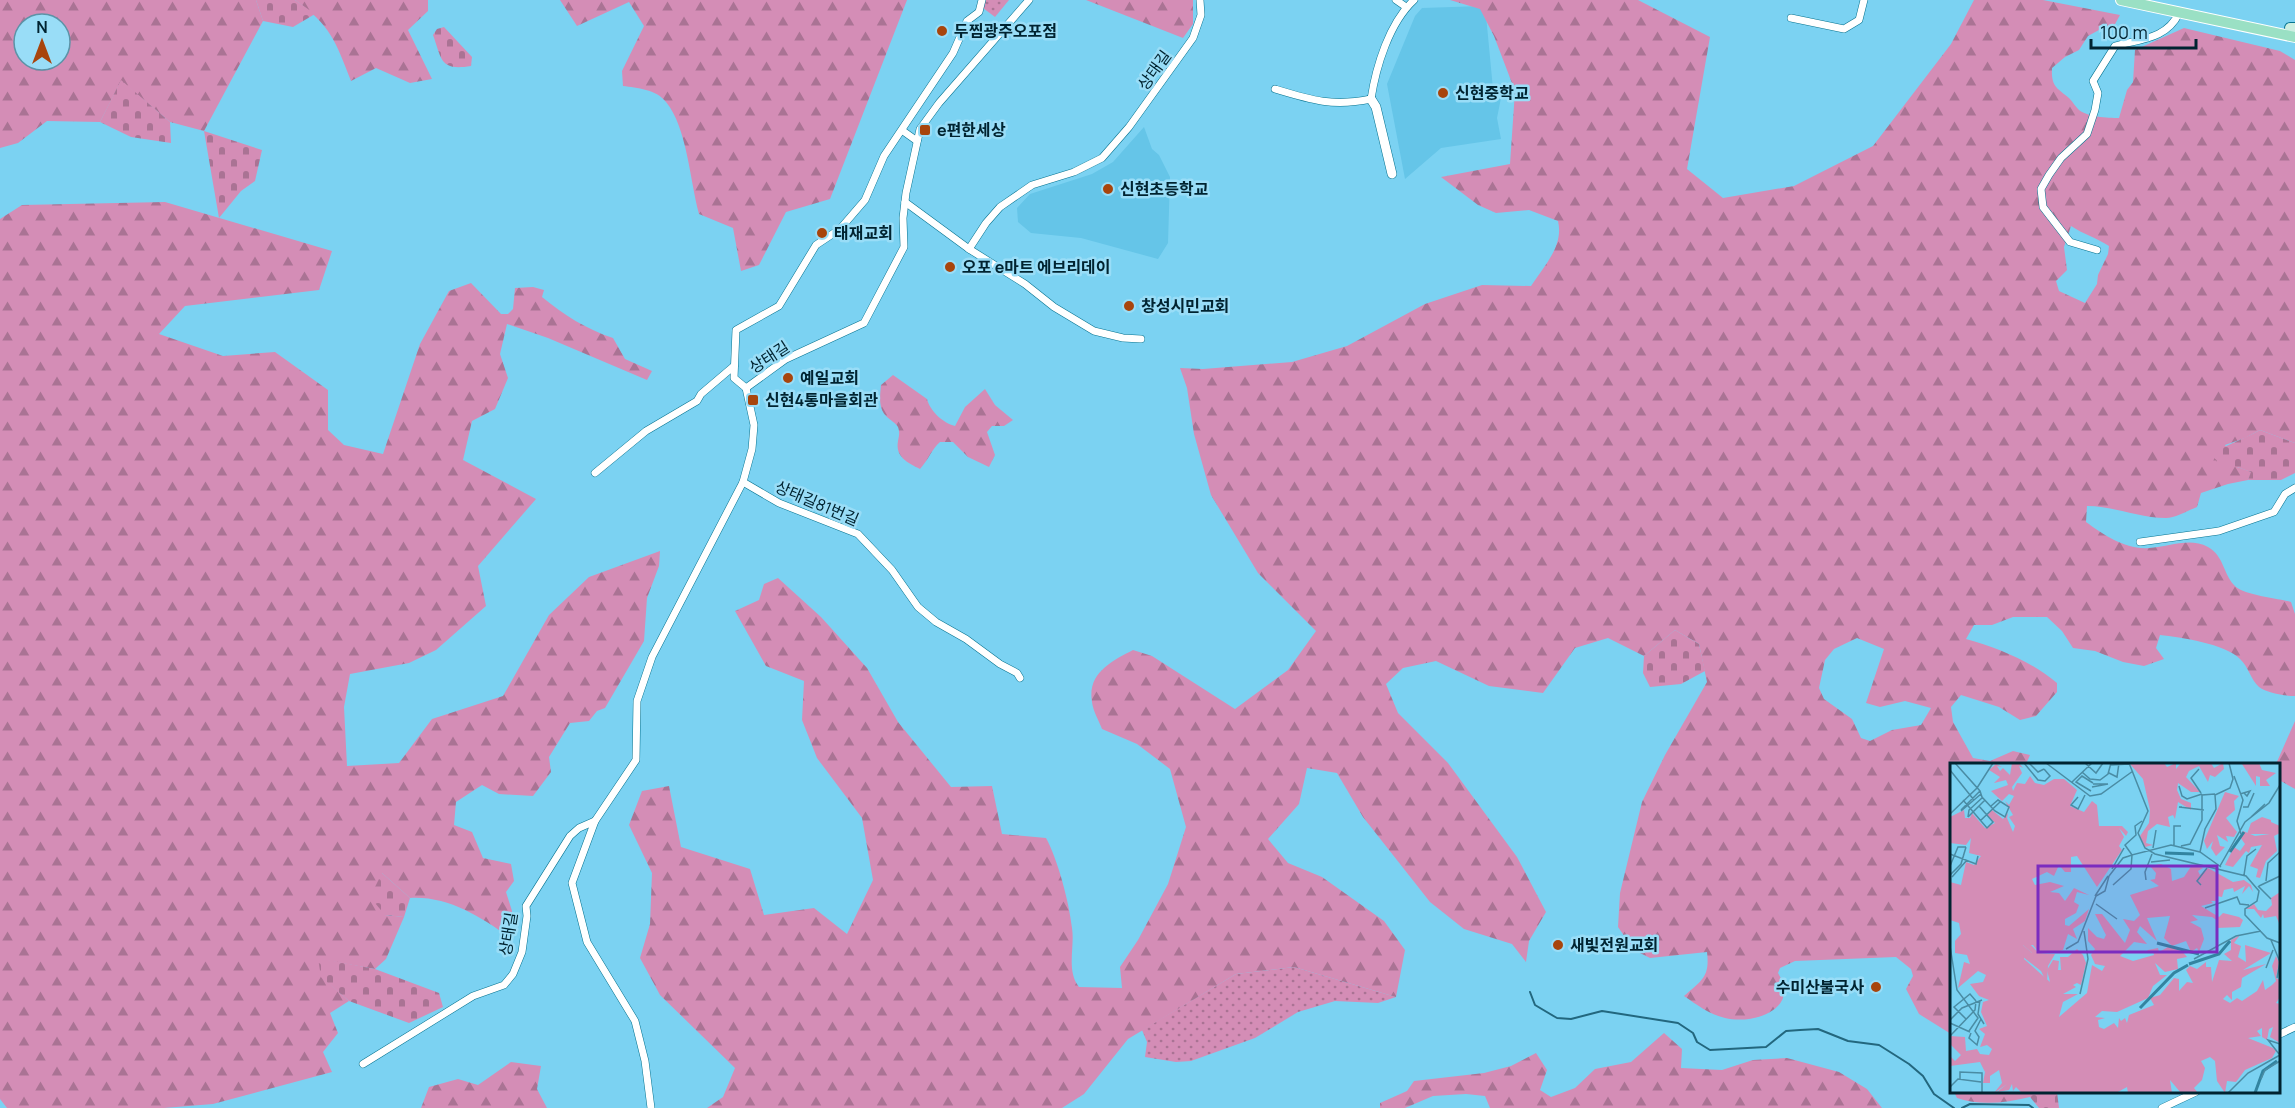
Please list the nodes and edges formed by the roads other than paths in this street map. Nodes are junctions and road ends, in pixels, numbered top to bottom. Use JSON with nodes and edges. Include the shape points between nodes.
{"nodes":[{"id":1,"x":982,"y":0,"type":"edge"},
{"id":2,"x":1029,"y":0,"type":"edge"},
{"id":3,"x":1200,"y":0,"type":"edge"},
{"id":4,"x":1396,"y":0,"type":"edge"},
{"id":5,"x":1414,"y":0,"type":"edge"},
{"id":6,"x":1864,"y":0,"type":"edge"},
{"id":7,"x":2121,"y":0,"type":"edge"},
{"id":8,"x":2146,"y":0,"type":"edge"},
{"id":9,"x":1406,"y":7,"type":"junction"},
{"id":10,"x":2179,"y":13,"type":"junction"},
{"id":11,"x":1791,"y":18,"type":"dead end"},
{"id":12,"x":2294,"y":30,"type":"edge"},
{"id":13,"x":1275,"y":89,"type":"dead end"},
{"id":14,"x":1371,"y":99,"type":"junction"},
{"id":15,"x":903,"y":131,"type":"junction"},
{"id":16,"x":917,"y":141,"type":"junction"},
{"id":17,"x":1392,"y":174,"type":"dead end"},
{"id":18,"x":905,"y":202,"type":"junction"},
{"id":19,"x":969,"y":249,"type":"junction"},
{"id":20,"x":2097,"y":250,"type":"dead end"},
{"id":21,"x":1141,"y":339,"type":"dead end"},
{"id":22,"x":734,"y":366,"type":"junction"},
{"id":23,"x":746,"y":388,"type":"junction"},
{"id":24,"x":595,"y":473,"type":"dead end"},
{"id":25,"x":742,"y":482,"type":"junction"},
{"id":26,"x":2295,"y":488,"type":"edge"},
{"id":27,"x":2140,"y":542,"type":"dead end"},
{"id":28,"x":1020,"y":678,"type":"dead end"},
{"id":29,"x":595,"y":821,"type":"junction"},
{"id":30,"x":2295,"y":1027,"type":"edge"},
{"id":31,"x":2280,"y":1034,"type":"edge"},
{"id":32,"x":363,"y":1064,"type":"dead end"},
{"id":33,"x":2194,"y":1093,"type":"edge"},
{"id":34,"x":651,"y":1108,"type":"edge"},
{"id":35,"x":2162,"y":1108,"type":"edge"}],
"edges":[{"from":1,"to":15,"type":"street","via":[[979,12],[967,21],[953,53]]},
{"from":2,"to":16,"type":"street","name":"상태길","via":[[939,103],[920,129]]},
{"from":3,"to":19,"type":"street","name":"상태길","via":[[1201,15],[1193,38],[1102,158],[1032,185],[1000,207]]},
{"from":4,"to":9,"type":"street"},
{"from":5,"to":9,"type":"street"},
{"from":6,"to":11,"type":"street","via":[[1859,20],[1844,29]]},
{"from":7,"to":10,"type":"main road"},
{"from":8,"to":12,"type":"main road"},
{"from":9,"to":14,"type":"street","via":[[1381,52]]},
{"from":10,"to":12,"type":"main road"},
{"from":10,"to":20,"type":"street","via":[[2166,31],[2152,38],[2115,45],[2093,81],[2098,93],[2087,134],[2061,158],[2042,189],[2043,207],[2070,242]]},
{"from":13,"to":14,"type":"street","via":[[1308,100],[1350,104]]},
{"from":14,"to":17,"type":"street"},
{"from":15,"to":16,"type":"street"},
{"from":15,"to":22,"type":"street","via":[[884,156],[865,200],[840,229],[816,246],[779,306],[736,330]]},
{"from":16,"to":18,"type":"street","name":"상태길"},
{"from":18,"to":19,"type":"street"},
{"from":18,"to":23,"type":"street","name":"상태길","via":[[904,247],[864,323],[786,359]]},
{"from":19,"to":21,"type":"street","via":[[1094,331]]},
{"from":22,"to":23,"type":"street","via":[[735,378]]},
{"from":22,"to":24,"type":"street","via":[[697,401],[646,431]]},
{"from":23,"to":25,"type":"street","name":"상태길","via":[[754,425]]},
{"from":25,"to":28,"type":"street","name":"상태길81번길","via":[[779,503],[858,534],[892,570],[918,607]]},
{"from":25,"to":29,"type":"street","name":"상태길","via":[[652,657],[637,701],[636,760]]},
{"from":26,"to":27,"type":"street","via":[[2285,494],[2274,512],[2219,531]]},
{"from":29,"to":32,"type":"street","name":"상태길","via":[[570,836],[526,906],[522,952],[504,985],[473,996]]},
{"from":29,"to":34,"type":"street","name":"상태길","via":[[572,883],[586,942],[635,1021]]},
{"from":30,"to":31,"type":"street"},
{"from":33,"to":35,"type":"street"}]}
